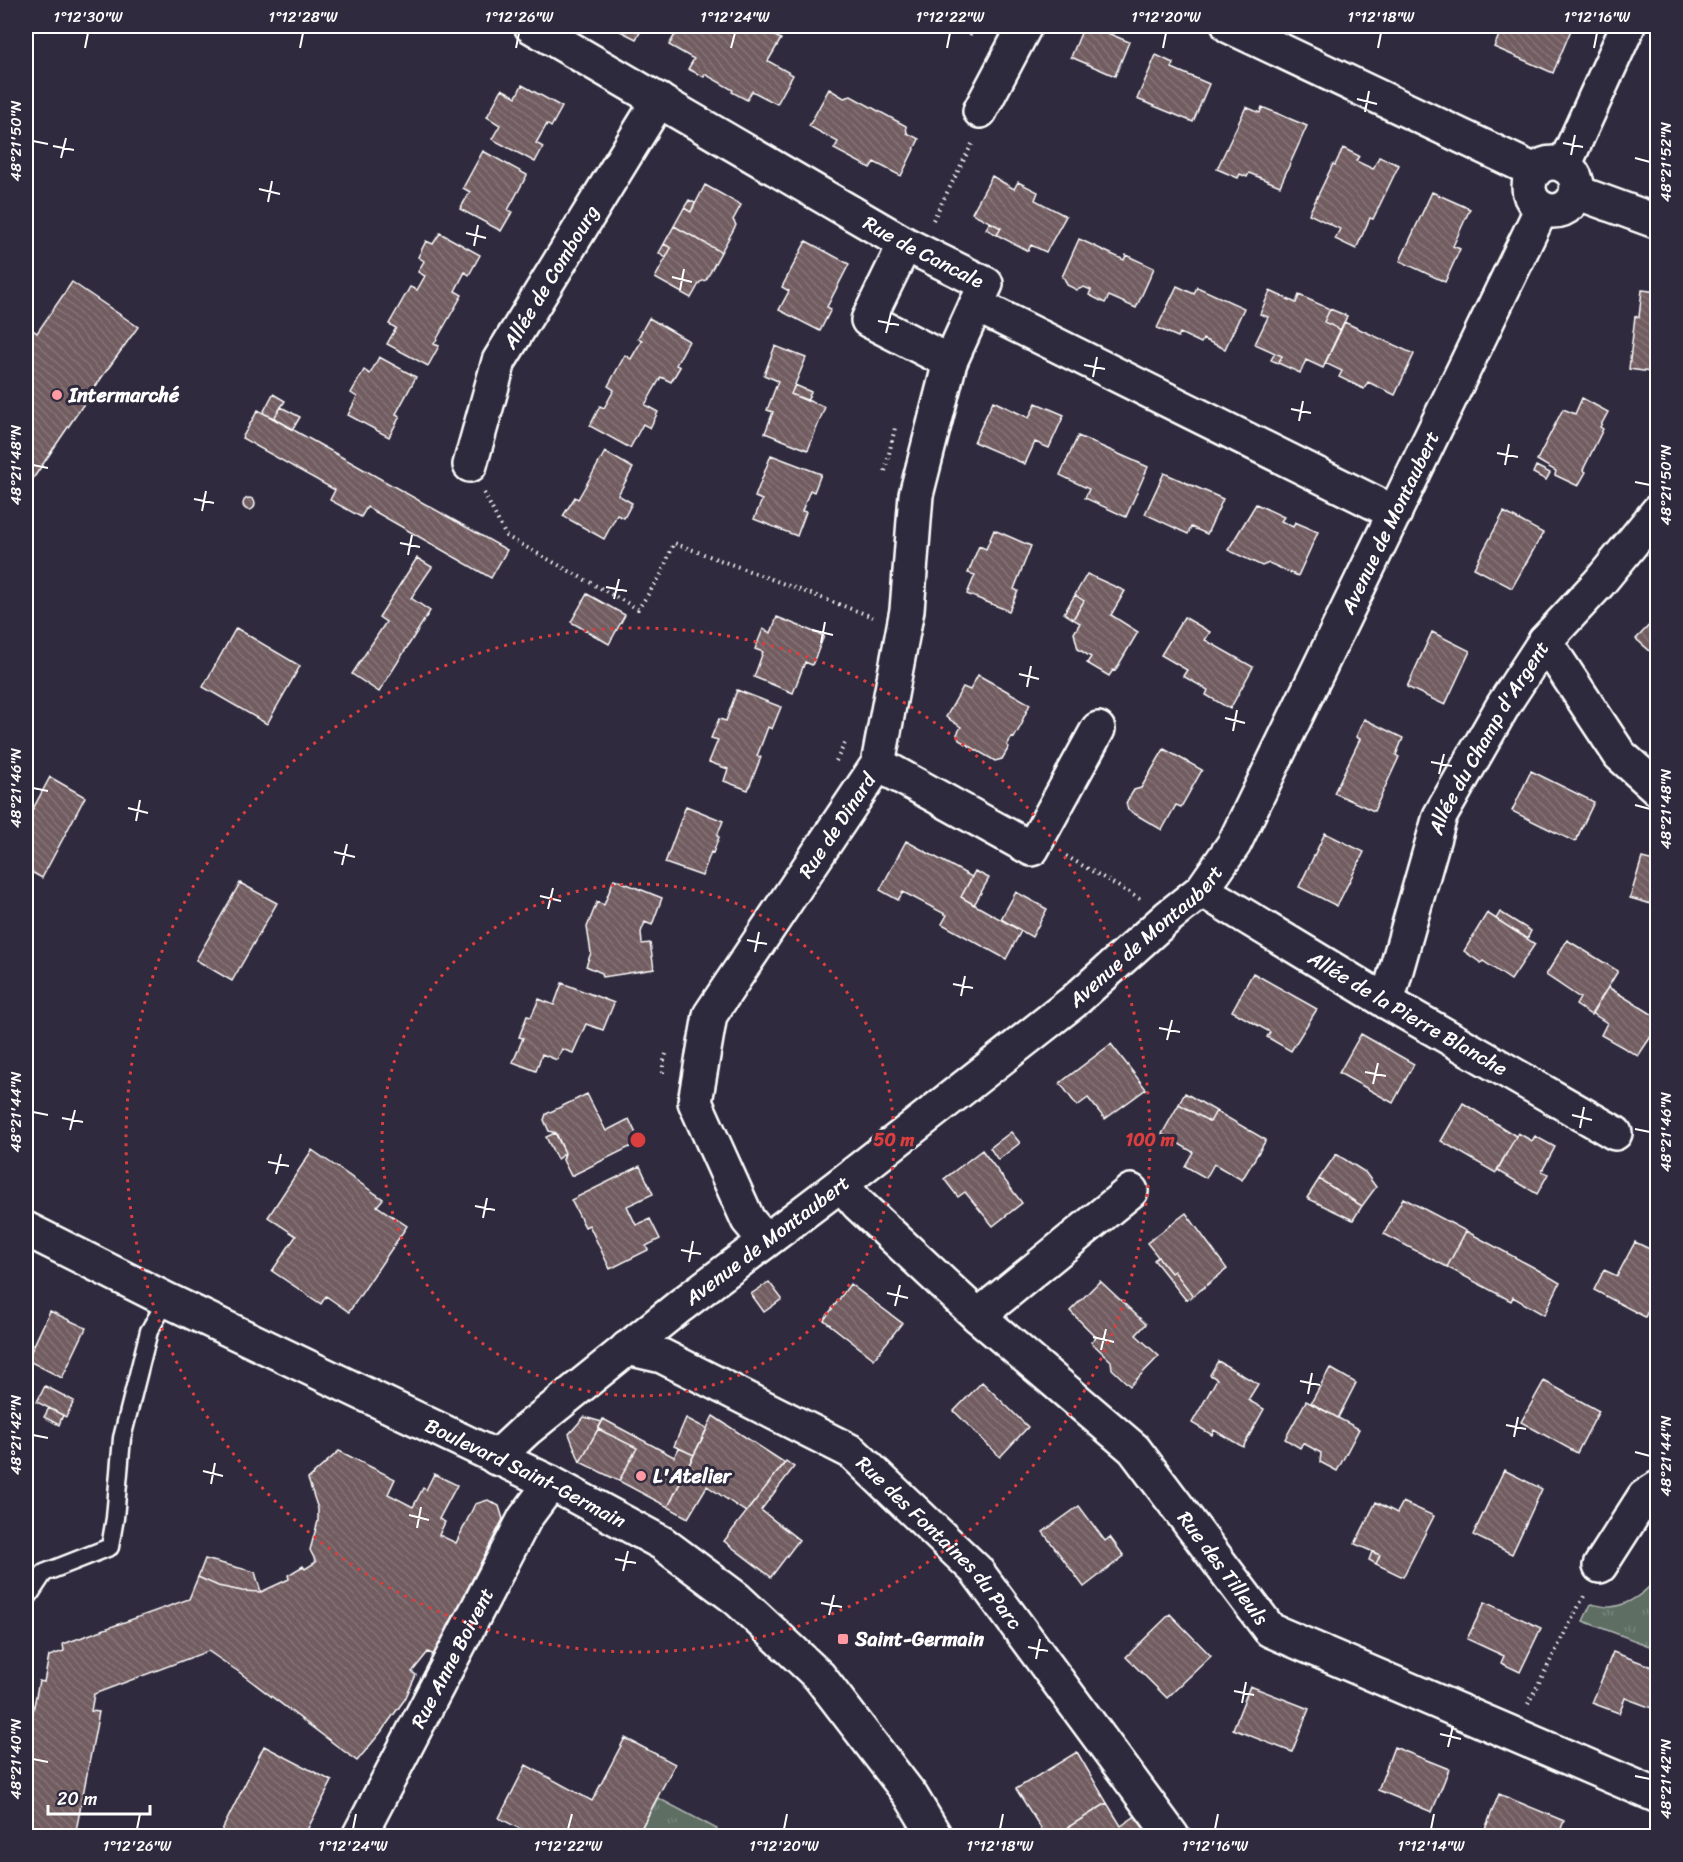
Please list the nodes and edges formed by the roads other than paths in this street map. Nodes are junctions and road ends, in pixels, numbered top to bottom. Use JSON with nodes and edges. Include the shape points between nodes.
{"nodes":[{"id":1,"x":531,"y":26,"type":"edge"},
{"id":2,"x":1025,"y":26,"type":"edge"},
{"id":3,"x":1229,"y":26,"type":"edge"},
{"id":4,"x":1628,"y":26,"type":"edge"},
{"id":5,"x":659,"y":100,"type":"junction"},
{"id":6,"x":980,"y":111,"type":"road end"},
{"id":7,"x":1559,"y":176,"type":"junction"},
{"id":8,"x":1658,"y":222,"type":"edge"},
{"id":9,"x":911,"y":248,"type":"junction"},
{"id":10,"x":976,"y":305,"type":"junction"},
{"id":11,"x":950,"y":362,"type":"junction"},
{"id":12,"x":470,"y":465,"type":"road end"},
{"id":13,"x":1658,"y":511,"type":"edge"},
{"id":14,"x":1395,"y":513,"type":"junction"},
{"id":15,"x":1545,"y":642,"type":"junction"},
{"id":16,"x":1098,"y":729,"type":"dead end"},
{"id":17,"x":878,"y":764,"type":"junction"},
{"id":18,"x":1658,"y":789,"type":"edge"},
{"id":19,"x":1202,"y":890,"type":"junction"},
{"id":20,"x":1387,"y":1002,"type":"junction"},
{"id":21,"x":1615,"y":1133,"type":"dead end"},
{"id":22,"x":841,"y":1184,"type":"junction"},
{"id":23,"x":1131,"y":1191,"type":"dead end"},
{"id":24,"x":26,"y":1232,"type":"edge"},
{"id":25,"x":765,"y":1240,"type":"junction"},
{"id":26,"x":167,"y":1300,"type":"junction"},
{"id":27,"x":978,"y":1316,"type":"junction"},
{"id":28,"x":627,"y":1348,"type":"junction"},
{"id":29,"x":496,"y":1458,"type":"junction"},
{"id":30,"x":551,"y":1484,"type":"junction"},
{"id":31,"x":1658,"y":1488,"type":"edge"},
{"id":32,"x":1600,"y":1566,"type":"road end"},
{"id":33,"x":26,"y":1600,"type":"edge"},
{"id":34,"x":1658,"y":1796,"type":"edge"},
{"id":35,"x":359,"y":1836,"type":"edge"},
{"id":36,"x":934,"y":1836,"type":"edge"},
{"id":37,"x":1172,"y":1836,"type":"edge"}],
"edges":[{"from":1,"to":5,"type":"street","name":"Rue de Cancale"},
{"from":2,"to":6,"type":"street"},
{"from":3,"to":7,"type":"street"},
{"from":4,"to":7,"type":"street"},
{"from":5,"to":9,"type":"street","name":"Rue de Cancale"},
{"from":5,"to":12,"type":"street","name":"Allée de Combourg","via":[[499,361]]},
{"from":7,"to":8,"type":"street"},
{"from":7,"to":14,"type":"street","name":"Avenue de Montaubert","via":[[1530,182],[1532,198],[1542,208]]},
{"from":9,"to":10,"type":"street","name":"Rue de Cancale","via":[[986,284]]},
{"from":9,"to":11,"type":"street","via":[[868,320]]},
{"from":10,"to":11,"type":"street","name":"Rue de Dinard"},
{"from":10,"to":14,"type":"street","name":"Rue de Cancale"},
{"from":11,"to":17,"type":"street","name":"Rue de Dinard","via":[[916,495],[908,610]]},
{"from":13,"to":15,"type":"street","name":"Allée du Champ d'Argent"},
{"from":14,"to":19,"type":"street","name":"Avenue de Montaubert","via":[[1234,844]]},
{"from":15,"to":18,"type":"street","via":[[1620,755]]},
{"from":15,"to":20,"type":"street","name":"Allée du Champ d'Argent","via":[[1504,704],[1440,816]]},
{"from":16,"to":17,"type":"street","via":[[1032,849]]},
{"from":17,"to":25,"type":"street","name":"Rue de Dinard","via":[[710,1016],[695,1102],[748,1220]]},
{"from":19,"to":20,"type":"street","name":"Allée de la Pierre Blanche"},
{"from":19,"to":22,"type":"street","name":"Avenue de Montaubert","via":[[1073,1002]]},
{"from":20,"to":21,"type":"street","name":"Allée de la Pierre Blanche"},
{"from":22,"to":25,"type":"street","name":"Avenue de Montaubert"},
{"from":22,"to":27,"type":"street","name":"Rue des Tilleuls"},
{"from":23,"to":27,"type":"street"},
{"from":24,"to":26,"type":"street","name":"Boulevard Saint-Germain"},
{"from":25,"to":28,"type":"street","name":"Avenue de Montaubert"},
{"from":26,"to":29,"type":"street","name":"Boulevard Saint-Germain"},
{"from":26,"to":33,"type":"lane","via":[[148,1331],[122,1438],[110,1547],[44,1573]]},
{"from":27,"to":34,"type":"street","name":"Rue des Tilleuls","via":[[1134,1449],[1270,1630]]},
{"from":28,"to":29,"type":"street","name":"Avenue de Montaubert"},
{"from":28,"to":37,"type":"street","name":"Rue des Fontaines du Parc","via":[[662,1356],[852,1452],[976,1570]]},
{"from":29,"to":30,"type":"street","name":"Boulevard Saint-Germain"},
{"from":30,"to":35,"type":"street","name":"Rue Anne Boivent","via":[[525,1518]]},
{"from":30,"to":36,"type":"street","name":"Boulevard Saint-Germain","via":[[662,1543],[736,1599],[819,1676],[911,1796]]},
{"from":31,"to":32,"type":"street","via":[[1644,1497]]}]}
